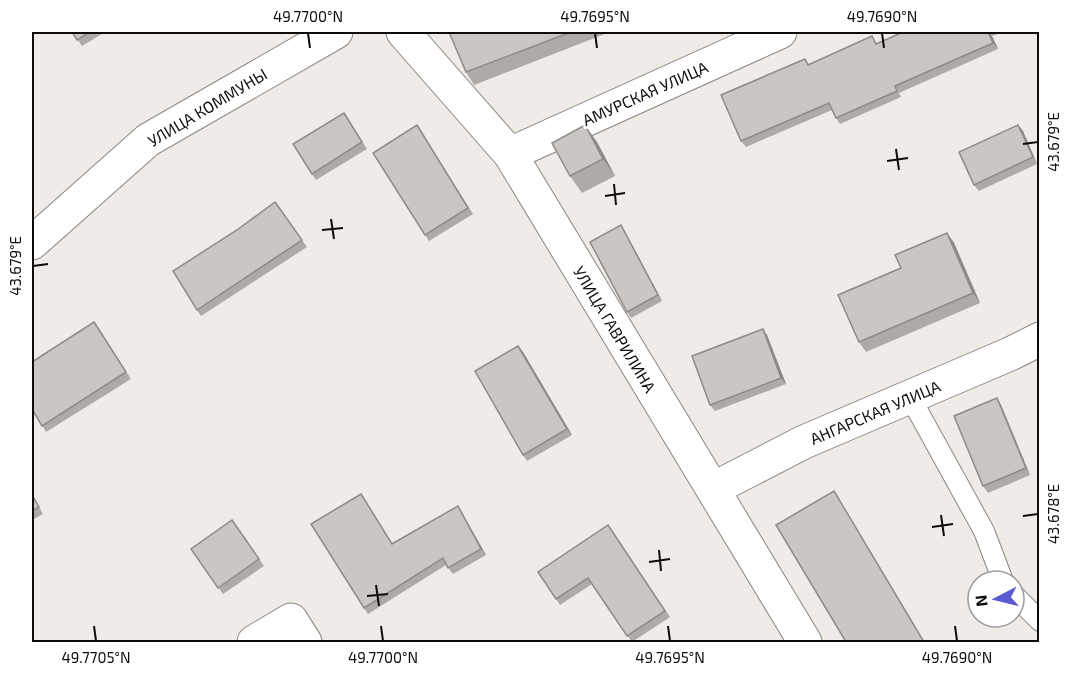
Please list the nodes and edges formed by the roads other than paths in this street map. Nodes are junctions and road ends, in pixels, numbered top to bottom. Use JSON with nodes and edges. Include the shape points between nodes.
{"nodes":[{"id":1,"x":336,"y":32,"type":"edge"},
{"id":2,"x":403,"y":32,"type":"edge"},
{"id":3,"x":780,"y":32,"type":"edge"},
{"id":4,"x":510,"y":154,"type":"junction"},
{"id":5,"x":32,"y":243,"type":"edge"},
{"id":6,"x":1040,"y":339,"type":"edge"},
{"id":7,"x":910,"y":397,"type":"junction"},
{"id":8,"x":712,"y":489,"type":"junction"},
{"id":9,"x":998,"y":569,"type":"edge"},
{"id":10,"x":1026,"y":607,"type":"edge"},
{"id":11,"x":1040,"y":621,"type":"edge"},
{"id":12,"x":254,"y":642,"type":"edge"},
{"id":13,"x":305,"y":642,"type":"edge"},
{"id":14,"x":805,"y":642,"type":"edge"}],
"edges":[{"from":1,"to":5,"type":"street","name":"УЛИЦА КОММУНЫ","via":[[148,140]]},
{"from":2,"to":4,"type":"street","name":"УЛИЦА ГАВРИЛИНА"},
{"from":3,"to":4,"type":"street","name":"АМУРСКАЯ УЛИЦА"},
{"from":4,"to":8,"type":"street","name":"УЛИЦА ГАВРИЛИНА"},
{"from":6,"to":7,"type":"street","name":"АНГАРСКАЯ УЛИЦА"},
{"from":7,"to":8,"type":"street","name":"АНГАРСКАЯ УЛИЦА","via":[[804,442]]},
{"from":7,"to":9,"type":"lane","via":[[984,531]]},
{"from":8,"to":14,"type":"street","name":"УЛИЦА ГАВРИЛИНА"},
{"from":10,"to":11,"type":"lane"},
{"from":12,"to":13,"type":"street","via":[[291,621]]}]}
